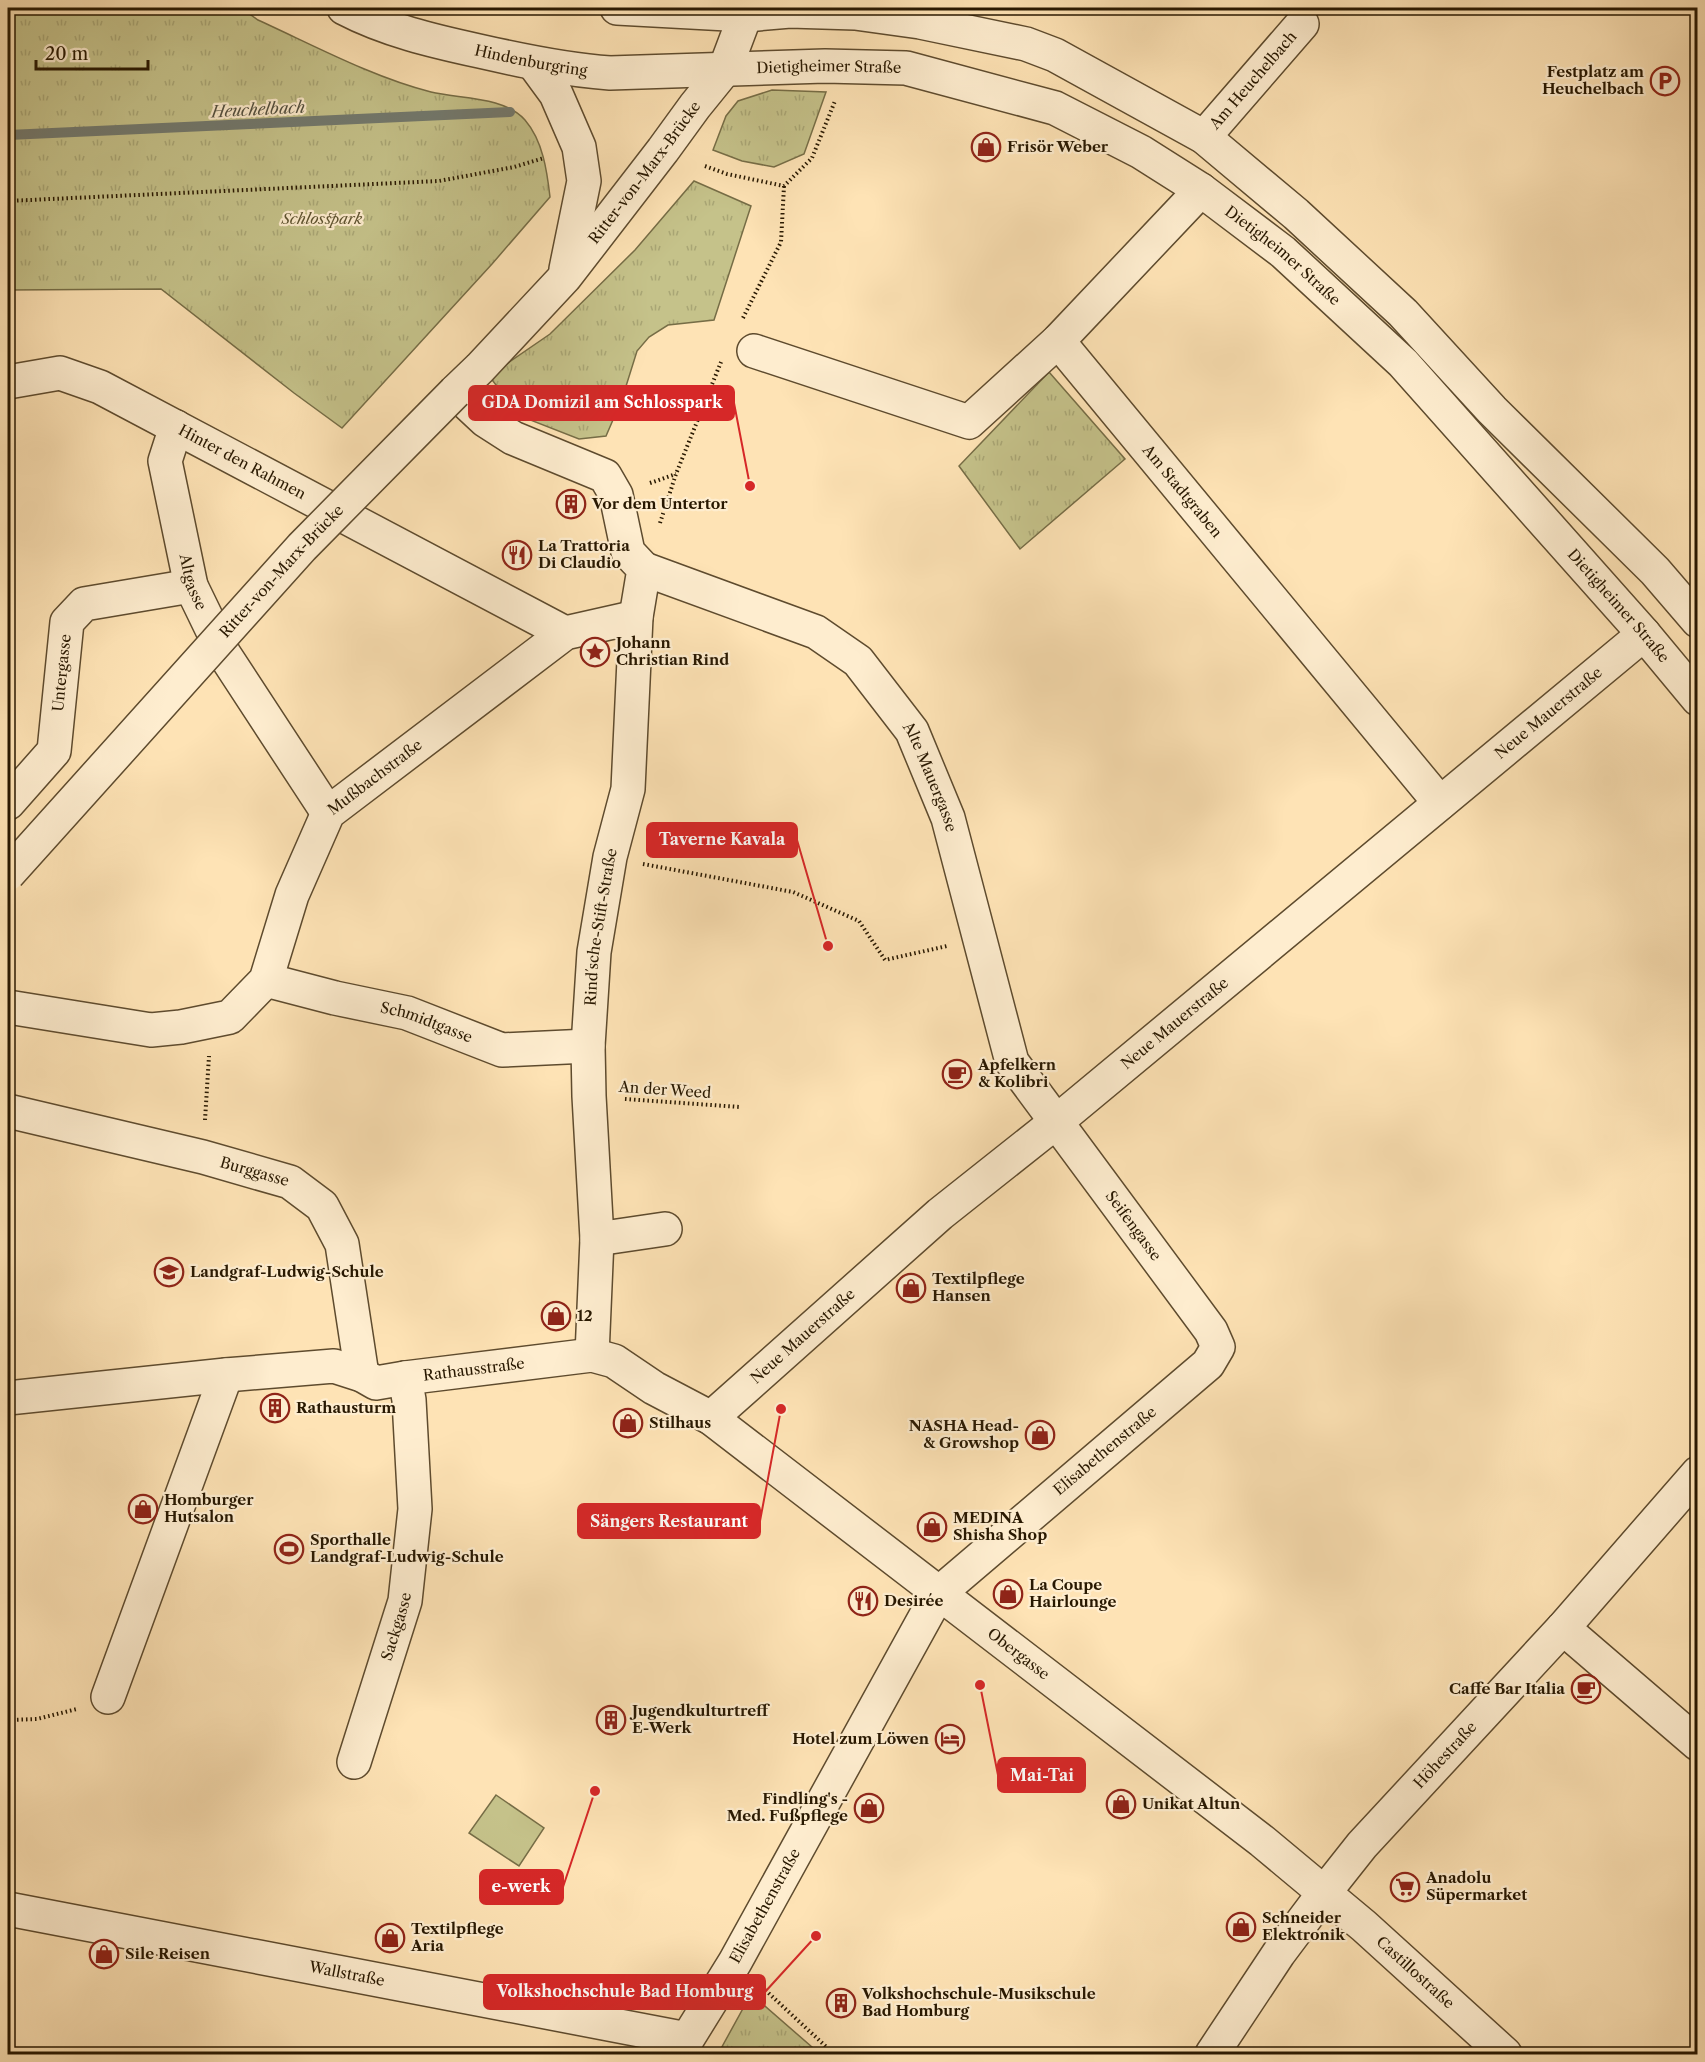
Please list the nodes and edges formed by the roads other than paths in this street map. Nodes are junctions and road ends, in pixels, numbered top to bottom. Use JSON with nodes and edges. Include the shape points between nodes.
{"nodes":[{"id":1,"x":344,"y":8,"type":"edge"},
{"id":2,"x":617,"y":8,"type":"edge"},
{"id":3,"x":747,"y":11,"type":"edge"},
{"id":4,"x":1302,"y":24,"type":"dead end"},
{"id":5,"x":534,"y":64,"type":"junction"},
{"id":6,"x":725,"y":69,"type":"junction"},
{"id":7,"x":1204,"y":137,"type":"junction"},
{"id":8,"x":1202,"y":190,"type":"junction"},
{"id":9,"x":565,"y":277,"type":"junction"},
{"id":10,"x":1058,"y":341,"type":"junction"},
{"id":11,"x":739,"y":344,"type":"road end"},
{"id":12,"x":8,"y":382,"type":"edge"},
{"id":13,"x":455,"y":392,"type":"junction"},
{"id":14,"x":176,"y":427,"type":"junction"},
{"id":15,"x":644,"y":569,"type":"junction"},
{"id":16,"x":191,"y":586,"type":"junction"},
{"id":17,"x":636,"y":617,"type":"junction"},
{"id":18,"x":1698,"y":621,"type":"edge"},
{"id":19,"x":565,"y":633,"type":"junction"},
{"id":20,"x":1644,"y":634,"type":"junction"},
{"id":21,"x":1698,"y":699,"type":"edge"},
{"id":22,"x":8,"y":803,"type":"edge"},
{"id":23,"x":1440,"y":803,"type":"junction"},
{"id":24,"x":328,"y":813,"type":"junction"},
{"id":25,"x":8,"y":874,"type":"edge"},
{"id":26,"x":267,"y":980,"type":"junction"},
{"id":27,"x":8,"y":1007,"type":"edge"},
{"id":28,"x":588,"y":1046,"type":"junction"},
{"id":29,"x":8,"y":1111,"type":"edge"},
{"id":30,"x":1056,"y":1122,"type":"junction"},
{"id":31,"x":665,"y":1229,"type":"dead end"},
{"id":32,"x":597,"y":1239,"type":"junction"},
{"id":33,"x":1211,"y":1331,"type":"joint"},
{"id":34,"x":592,"y":1355,"type":"junction"},
{"id":35,"x":226,"y":1374,"type":"junction"},
{"id":36,"x":362,"y":1375,"type":"junction"},
{"id":37,"x":405,"y":1378,"type":"junction"},
{"id":38,"x":8,"y":1398,"type":"edge"},
{"id":39,"x":711,"y":1418,"type":"junction"},
{"id":40,"x":1698,"y":1473,"type":"edge"},
{"id":41,"x":938,"y":1594,"type":"junction"},
{"id":42,"x":1563,"y":1628,"type":"junction"},
{"id":43,"x":108,"y":1696,"type":"road end"},
{"id":44,"x":1698,"y":1744,"type":"edge"},
{"id":45,"x":354,"y":1762,"type":"dead end"},
{"id":46,"x":1324,"y":1893,"type":"junction"},
{"id":47,"x":8,"y":1909,"type":"edge"},
{"id":48,"x":682,"y":2047,"type":"edge"},
{"id":49,"x":1212,"y":2055,"type":"edge"},
{"id":50,"x":1505,"y":2055,"type":"edge"}],
"edges":[{"from":1,"to":5,"type":"street","name":"Hindenburgring","via":[[426,40]]},
{"from":2,"to":3,"type":"street"},
{"from":3,"to":6,"type":"street","name":"Ritter-von-Marx-Brücke"},
{"from":3,"to":7,"type":"street","via":[[855,13],[1026,44],[1055,55]]},
{"from":4,"to":7,"type":"street","name":"Am Heuchelbach"},
{"from":5,"to":6,"type":"street","name":"Hindenburgring","via":[[610,74]]},
{"from":5,"to":9,"type":"street","name":"Ritter-von-Marx-Brücke","via":[[556,94],[579,147],[584,181]]},
{"from":6,"to":8,"type":"street","name":"Dietigheimer Straße","via":[[906,68],[1055,108],[1141,152]]},
{"from":6,"to":9,"type":"street","name":"Ritter-von-Marx-Brücke"},
{"from":7,"to":18,"type":"street","via":[[1296,214],[1402,313],[1492,410],[1655,571]]},
{"from":8,"to":10,"type":"street"},
{"from":8,"to":20,"type":"street","name":"Dietigheimer Straße","via":[[1283,252],[1403,363]]},
{"from":9,"to":13,"type":"street","name":"Ritter-von-Marx-Brücke"},
{"from":10,"to":11,"type":"street","via":[[969,422]]},
{"from":10,"to":23,"type":"street","name":"Am Stadtgraben"},
{"from":12,"to":14,"type":"street","name":"Hinter den Rahmen","via":[[60,373],[100,387]]},
{"from":13,"to":15,"type":"street","via":[[485,420],[513,438],[605,476],[616,495],[628,552]]},
{"from":13,"to":25,"type":"street","name":"Ritter-von-Marx-Brücke","bridge":true,"via":[[302,546]]},
{"from":14,"to":16,"type":"street","name":"Altgasse","via":[[165,461]]},
{"from":14,"to":19,"type":"street","name":"Hinter den Rahmen"},
{"from":15,"to":17,"type":"street"},
{"from":15,"to":30,"type":"street","name":"Alte Mauergasse","via":[[816,632],[858,661],[912,731],[948,818],[1012,1062]]},
{"from":16,"to":22,"type":"street","name":"Untergasse","via":[[84,604],[67,622],[54,751]]},
{"from":16,"to":24,"type":"street","name":"Altgasse","via":[[224,654]]},
{"from":17,"to":19,"type":"street","name":"Mußbachstraße"},
{"from":17,"to":28,"type":"street","name":"Rind´sche-Stift-Straße","via":[[628,789],[610,857],[594,952]]},
{"from":19,"to":24,"type":"street","name":"Mußbachstraße"},
{"from":20,"to":21,"type":"street","name":"Dietigheimer Straße"},
{"from":20,"to":23,"type":"street","name":"Neue Mauerstraße"},
{"from":23,"to":30,"type":"street","name":"Neue Mauerstraße"},
{"from":24,"to":26,"type":"street","name":"Mußbachstraße","via":[[292,895]]},
{"from":26,"to":27,"type":"street","name":"Mußbachstraße","via":[[230,1017],[151,1030]]},
{"from":26,"to":28,"type":"street","name":"Schmidtgasse","via":[[407,1014],[502,1050]]},
{"from":28,"to":32,"type":"street","name":"Rind´sche-Stift-Straße"},
{"from":29,"to":36,"type":"street","name":"Burggasse","via":[[203,1157],[290,1182],[322,1206],[342,1244]]},
{"from":30,"to":33,"type":"street","name":"Seifengasse"},
{"from":30,"to":39,"type":"street","name":"Neue Mauerstraße","via":[[940,1214]]},
{"from":31,"to":32,"type":"street"},
{"from":32,"to":34,"type":"street","name":"Rind´sche-Stift-Straße"},
{"from":33,"to":41,"type":"street","name":"Elisabethenstraße","via":[[1218,1347],[1208,1364]]},
{"from":34,"to":37,"type":"street","name":"Rathausstraße"},
{"from":34,"to":39,"type":"street","name":"Rathausstraße","via":[[614,1361],[654,1388]]},
{"from":35,"to":36,"type":"street","name":"Rathausstraße","via":[[334,1366]]},
{"from":35,"to":38,"type":"street","name":"Rathausstraße"},
{"from":35,"to":43,"type":"street"},
{"from":36,"to":37,"type":"street","name":"Rathausstraße","via":[[376,1383]]},
{"from":37,"to":45,"type":"street","name":"Sackgasse","via":[[415,1509],[405,1601]]},
{"from":39,"to":41,"type":"street","name":"Obergasse"},
{"from":40,"to":42,"type":"street","name":"Höhestraße"},
{"from":41,"to":46,"type":"street","name":"Obergasse","via":[[1262,1841]]},
{"from":41,"to":48,"type":"street","name":"Elisabethenstraße","via":[[735,1962]]},
{"from":42,"to":44,"type":"street"},
{"from":42,"to":46,"type":"street","name":"Höhestraße","via":[[1362,1845]]},
{"from":46,"to":49,"type":"street","name":"Höhestraße"},
{"from":46,"to":50,"type":"street","name":"Castillostraße"},
{"from":47,"to":48,"type":"street","name":"Wallstraße"}]}
